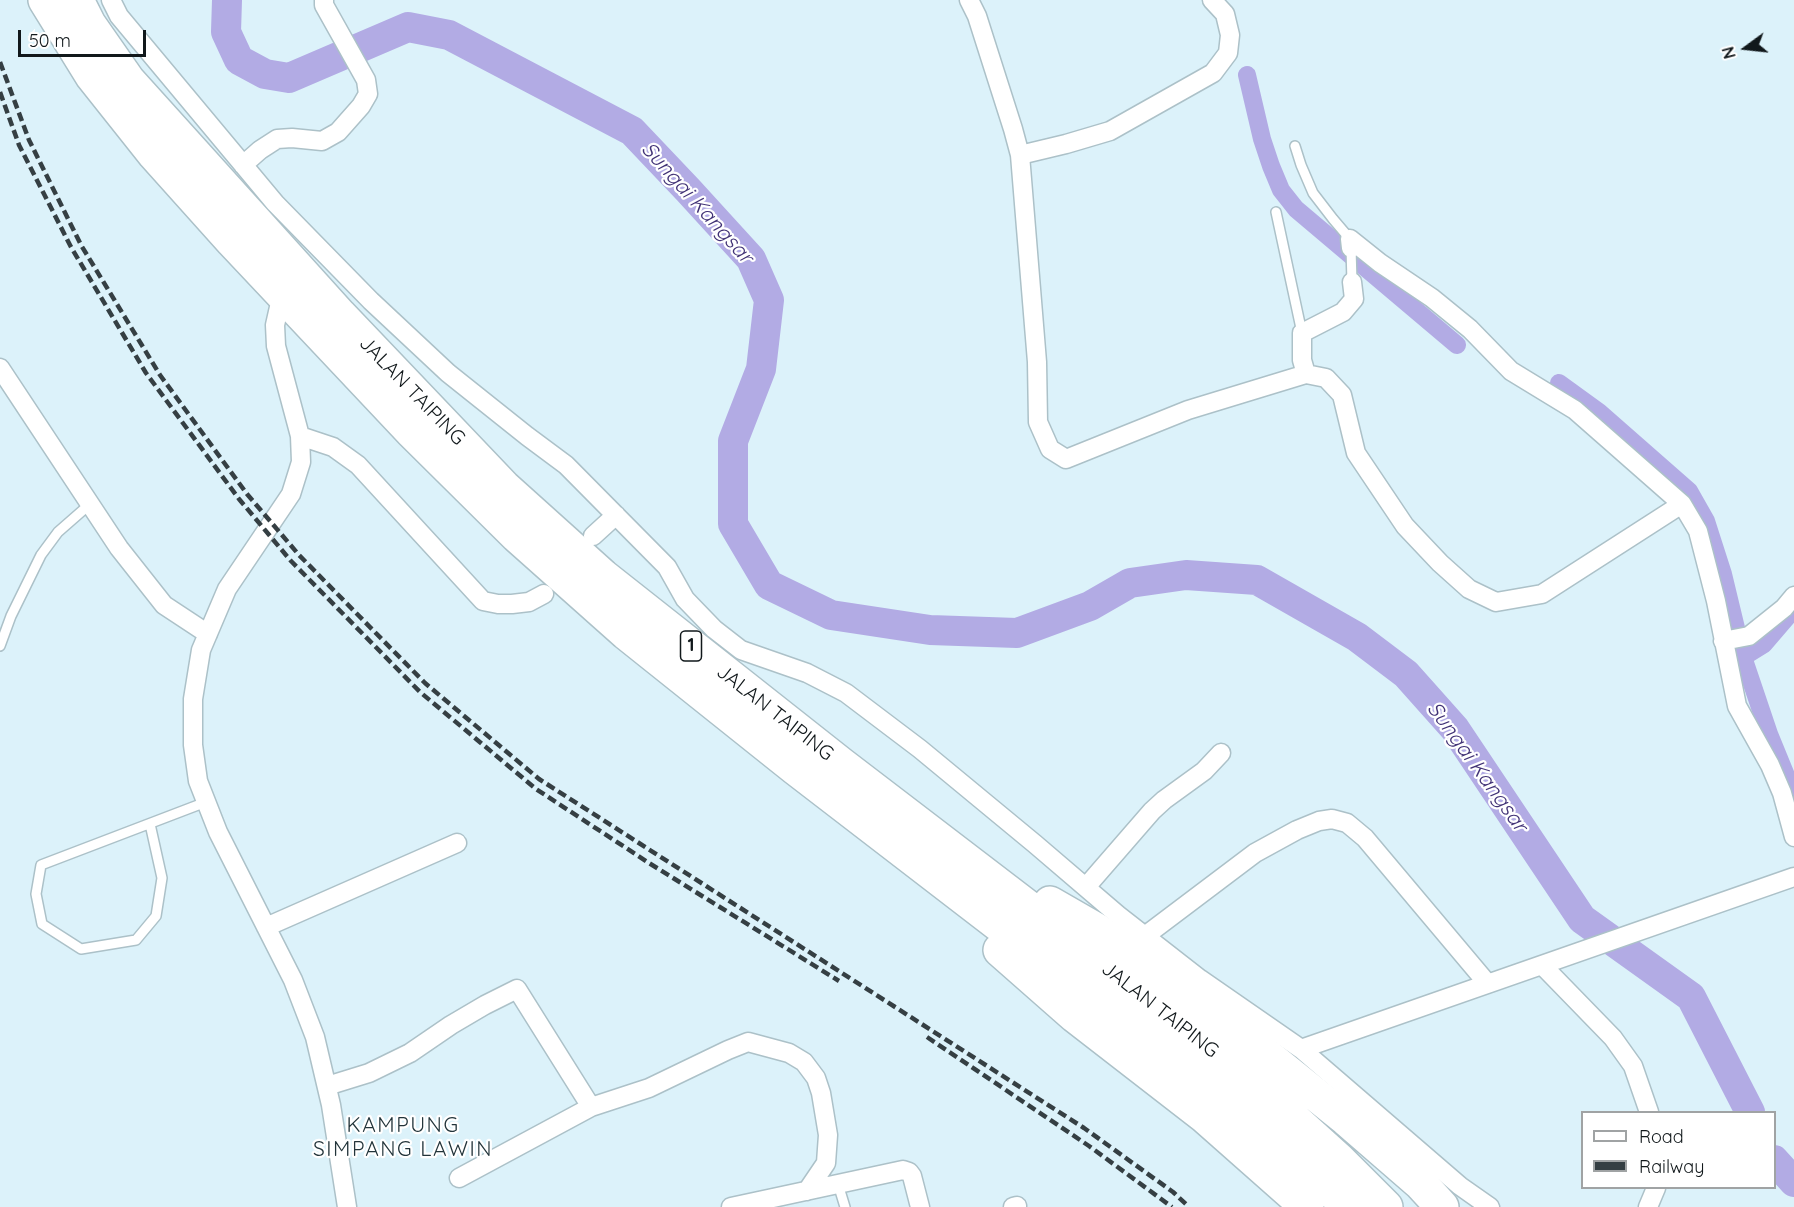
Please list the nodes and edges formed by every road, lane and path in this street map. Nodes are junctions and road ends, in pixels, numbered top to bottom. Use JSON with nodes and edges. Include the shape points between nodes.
{"nodes":[{"id":1,"x":45,"y":0,"type":"edge"},
{"id":2,"x":77,"y":0,"type":"edge"},
{"id":3,"x":111,"y":0,"type":"edge"},
{"id":4,"x":324,"y":0,"type":"edge"},
{"id":5,"x":969,"y":0,"type":"edge"},
{"id":6,"x":1212,"y":0,"type":"edge"},
{"id":7,"x":1295,"y":146,"type":"dead end"},
{"id":8,"x":1020,"y":155,"type":"junction"},
{"id":9,"x":243,"y":165,"type":"junction"},
{"id":10,"x":1276,"y":212,"type":"dead end"},
{"id":11,"x":1351,"y":244,"type":"junction"},
{"id":12,"x":1352,"y":282,"type":"joint"},
{"id":13,"x":282,"y":294,"type":"junction"},
{"id":14,"x":1302,"y":333,"type":"junction"},
{"id":15,"x":0,"y":368,"type":"edge"},
{"id":16,"x":1306,"y":374,"type":"junction"},
{"id":17,"x":300,"y":436,"type":"junction"},
{"id":18,"x":90,"y":504,"type":"junction"},
{"id":19,"x":1682,"y":504,"type":"junction"},
{"id":20,"x":616,"y":515,"type":"junction"},
{"id":21,"x":593,"y":536,"type":"dead end"},
{"id":22,"x":544,"y":594,"type":"dead end"},
{"id":23,"x":1794,"y":596,"type":"edge"},
{"id":24,"x":208,"y":634,"type":"junction"},
{"id":25,"x":1726,"y":640,"type":"junction"},
{"id":26,"x":0,"y":646,"type":"edge"},
{"id":27,"x":1221,"y":753,"type":"dead end"},
{"id":28,"x":206,"y":802,"type":"junction"},
{"id":29,"x":150,"y":824,"type":"junction"},
{"id":30,"x":1794,"y":837,"type":"edge"},
{"id":31,"x":458,"y":843,"type":"dead end"},
{"id":32,"x":921,"y":864,"type":"junction"},
{"id":33,"x":981,"y":870,"type":"junction"},
{"id":34,"x":1794,"y":878,"type":"edge"},
{"id":35,"x":1086,"y":887,"type":"junction"},
{"id":36,"x":266,"y":927,"type":"junction"},
{"id":37,"x":1145,"y":936,"type":"junction"},
{"id":38,"x":1548,"y":963,"type":"junction"},
{"id":39,"x":1487,"y":983,"type":"junction"},
{"id":40,"x":1301,"y":1049,"type":"junction"},
{"id":41,"x":327,"y":1086,"type":"junction"},
{"id":42,"x":591,"y":1107,"type":"junction"},
{"id":43,"x":1648,"y":1111,"type":"edge"},
{"id":44,"x":459,"y":1178,"type":"dead end"},
{"id":45,"x":838,"y":1184,"type":"junction"},
{"id":46,"x":1656,"y":1189,"type":"edge"},
{"id":47,"x":807,"y":1191,"type":"junction"},
{"id":48,"x":1431,"y":1196,"type":"edge"},
{"id":49,"x":347,"y":1207,"type":"edge"},
{"id":50,"x":731,"y":1207,"type":"edge"},
{"id":51,"x":845,"y":1207,"type":"edge"},
{"id":52,"x":920,"y":1207,"type":"edge"},
{"id":53,"x":1307,"y":1207,"type":"edge"},
{"id":54,"x":1349,"y":1207,"type":"edge"},
{"id":55,"x":1386,"y":1207,"type":"edge"},
{"id":56,"x":1459,"y":1207,"type":"edge"},
{"id":57,"x":1490,"y":1207,"type":"edge"},
{"id":58,"x":1648,"y":1207,"type":"edge"}],
"edges":[{"from":1,"to":13,"type":"highway","name":"JALAN TAIPING","number":"1","via":[[92,76],[154,154]]},
{"from":2,"to":33,"type":"highway","name":"JALAN TAIPING","number":"1","via":[[128,80],[340,315],[504,487],[603,576]]},
{"from":3,"to":9,"type":"street","via":[[119,16]]},
{"from":4,"to":9,"type":"street","via":[[366,80],[368,94],[338,132],[322,141],[277,139]]},
{"from":5,"to":8,"type":"street"},
{"from":6,"to":8,"type":"street","via":[[1225,14],[1230,35],[1228,53],[1214,73],[1110,131]]},
{"from":7,"to":11,"type":"lane","via":[[1313,193]]},
{"from":8,"to":16,"type":"street","via":[[1037,362],[1038,422],[1050,449],[1066,459],[1188,410]]},
{"from":9,"to":20,"type":"street","via":[[371,302],[448,373],[566,465]]},
{"from":10,"to":14,"type":"lane"},
{"from":11,"to":12,"type":"lane"},
{"from":11,"to":19,"type":"street","via":[[1432,298],[1470,329],[1510,371],[1575,410]]},
{"from":12,"to":14,"type":"street","via":[[1354,300],[1343,312]]},
{"from":13,"to":17,"type":"street","via":[[275,325],[276,346]]},
{"from":13,"to":32,"type":"highway","name":"JALAN TAIPING","number":"1","via":[[517,536],[609,618]]},
{"from":14,"to":16,"type":"street"},
{"from":15,"to":18,"type":"street"},
{"from":16,"to":19,"type":"street","via":[[1326,378],[1342,395],[1356,453],[1405,526],[1469,589],[1496,602],[1542,594]]},
{"from":17,"to":22,"type":"street","via":[[333,447],[358,465],[483,601],[512,604],[529,602]]},
{"from":17,"to":24,"type":"street","via":[[301,462],[291,495],[227,589]]},
{"from":18,"to":24,"type":"street","via":[[164,605]]},
{"from":18,"to":26,"type":"lane","via":[[58,532],[41,555]]},
{"from":19,"to":25,"type":"street","via":[[1698,531]]},
{"from":20,"to":21,"type":"street"},
{"from":20,"to":35,"type":"street","via":[[667,567],[685,599],[714,629],[741,650],[807,673],[846,693]]},
{"from":23,"to":25,"type":"street","via":[[1749,636]]},
{"from":24,"to":28,"type":"street","via":[[201,650],[193,699],[193,745],[198,781]]},
{"from":25,"to":30,"type":"street","via":[[1737,706],[1770,765]]},
{"from":27,"to":35,"type":"street","via":[[1152,811]]},
{"from":28,"to":29,"type":"lane"},
{"from":28,"to":36,"type":"street"},
{"from":29,"to":29,"type":"lane","via":[[41,865],[36,894],[42,924],[81,949],[136,940],[156,916],[162,878]]},
{"from":31,"to":36,"type":"street"},
{"from":32,"to":53,"type":"highway","via":[[989,941],[1075,1016],[1204,1116]]},
{"from":32,"to":54,"type":"highway","name":"JALAN TAIPING","number":"1","via":[[1268,1132]]},
{"from":33,"to":48,"type":"highway","via":[[1097,930],[1264,1053],[1346,1119]]},
{"from":33,"to":55,"type":"highway","name":"JALAN TAIPING","number":"1","via":[[1265,1093]]},
{"from":34,"to":38,"type":"street"},
{"from":35,"to":37,"type":"street"},
{"from":36,"to":41,"type":"street","via":[[293,980],[315,1037]]},
{"from":37,"to":39,"type":"street","via":[[1255,853],[1297,830],[1332,819],[1347,823],[1365,838]]},
{"from":37,"to":40,"type":"street"},
{"from":38,"to":39,"type":"street"},
{"from":38,"to":43,"type":"street","via":[[1633,1066]]},
{"from":39,"to":40,"type":"street"},
{"from":40,"to":57,"type":"street","via":[[1460,1186]]},
{"from":41,"to":42,"type":"street","via":[[369,1073],[410,1053],[517,989]]},
{"from":41,"to":49,"type":"street"},
{"from":42,"to":44,"type":"street"},
{"from":42,"to":47,"type":"street","via":[[649,1088],[748,1042],[789,1053],[804,1062],[816,1078],[828,1135],[826,1163]]},
{"from":45,"to":47,"type":"street"},
{"from":45,"to":51,"type":"lane"},
{"from":45,"to":52,"type":"street","via":[[903,1170],[912,1176]]},
{"from":46,"to":58,"type":"street"},
{"from":47,"to":50,"type":"street"},
{"from":48,"to":56,"type":"highway"}]}
